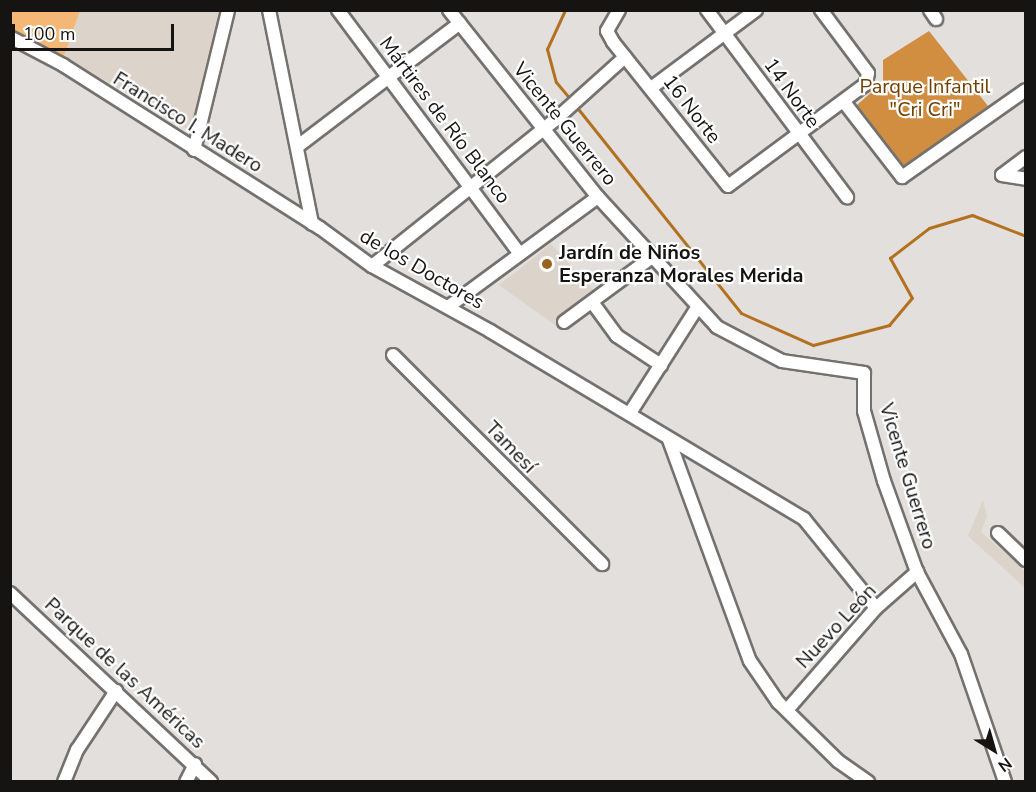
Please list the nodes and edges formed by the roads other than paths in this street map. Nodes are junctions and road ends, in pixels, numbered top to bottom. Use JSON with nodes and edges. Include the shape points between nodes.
{"nodes":[{"id":1,"x":228,"y":10,"type":"edge"},
{"id":2,"x":269,"y":10,"type":"edge"},
{"id":3,"x":338,"y":10,"type":"edge"},
{"id":4,"x":449,"y":10,"type":"edge"},
{"id":5,"x":619,"y":10,"type":"edge"},
{"id":6,"x":707,"y":10,"type":"edge"},
{"id":7,"x":756,"y":10,"type":"edge"},
{"id":8,"x":821,"y":10,"type":"edge"},
{"id":9,"x":460,"y":23,"type":"junction"},
{"id":10,"x":725,"y":34,"type":"junction"},
{"id":11,"x":10,"y":37,"type":"edge"},
{"id":12,"x":624,"y":57,"type":"junction"},
{"id":13,"x":387,"y":78,"type":"junction"},
{"id":14,"x":651,"y":88,"type":"junction"},
{"id":15,"x":1026,"y":90,"type":"edge"},
{"id":16,"x":844,"y":102,"type":"junction"},
{"id":17,"x":542,"y":130,"type":"junction"},
{"id":18,"x":798,"y":134,"type":"junction"},
{"id":19,"x":298,"y":146,"type":"junction"},
{"id":20,"x":194,"y":150,"type":"junction"},
{"id":21,"x":1026,"y":157,"type":"edge"},
{"id":22,"x":1026,"y":179,"type":"edge"},
{"id":23,"x":472,"y":186,"type":"junction"},
{"id":24,"x":598,"y":197,"type":"junction"},
{"id":25,"x":847,"y":197,"type":"dead end"},
{"id":26,"x":312,"y":224,"type":"junction"},
{"id":27,"x":520,"y":254,"type":"junction"},
{"id":28,"x":655,"y":255,"type":"junction"},
{"id":29,"x":372,"y":266,"type":"junction"},
{"id":30,"x":592,"y":302,"type":"junction"},
{"id":31,"x":448,"y":307,"type":"junction"},
{"id":32,"x":697,"y":308,"type":"junction"},
{"id":33,"x":564,"y":322,"type":"dead end"},
{"id":34,"x":393,"y":355,"type":"dead end"},
{"id":35,"x":661,"y":365,"type":"junction"},
{"id":36,"x":630,"y":414,"type":"junction"},
{"id":37,"x":669,"y":440,"type":"junction"},
{"id":38,"x":998,"y":533,"type":"dead end"},
{"id":39,"x":1026,"y":560,"type":"edge"},
{"id":40,"x":602,"y":564,"type":"dead end"},
{"id":41,"x":917,"y":573,"type":"junction"},
{"id":42,"x":10,"y":593,"type":"edge"},
{"id":43,"x":876,"y":608,"type":"junction"},
{"id":44,"x":116,"y":691,"type":"junction"},
{"id":45,"x":787,"y":710,"type":"junction"},
{"id":46,"x":195,"y":764,"type":"junction"},
{"id":47,"x":64,"y":782,"type":"edge"},
{"id":48,"x":186,"y":782,"type":"edge"},
{"id":49,"x":211,"y":782,"type":"edge"},
{"id":50,"x":868,"y":782,"type":"edge"},
{"id":51,"x":1005,"y":782,"type":"edge"}],
"edges":[{"from":1,"to":20,"type":"street"},
{"from":2,"to":19,"type":"street"},
{"from":3,"to":13,"type":"street","name":"Mártires de Río Blanco"},
{"from":4,"to":9,"type":"street","name":"Vicente Guerrero"},
{"from":5,"to":12,"type":"street","name":"16 Norte","via":[[607,32]]},
{"from":6,"to":10,"type":"street","name":"14 Norte"},
{"from":7,"to":10,"type":"street"},
{"from":8,"to":16,"type":"street","via":[[868,73],[866,84]]},
{"from":9,"to":13,"type":"street"},
{"from":9,"to":17,"type":"street","name":"Vicente Guerrero"},
{"from":10,"to":14,"type":"street"},
{"from":10,"to":18,"type":"street","name":"14 Norte"},
{"from":11,"to":20,"type":"street","name":"Francisco I. Madero","via":[[63,65]]},
{"from":12,"to":14,"type":"street","name":"16 Norte"},
{"from":12,"to":17,"type":"street"},
{"from":13,"to":19,"type":"street"},
{"from":13,"to":23,"type":"street","name":"Mártires de Río Blanco"},
{"from":14,"to":18,"type":"street","name":"16 Norte","via":[[728,186]]},
{"from":15,"to":16,"type":"street","via":[[903,177]]},
{"from":16,"to":18,"type":"street"},
{"from":17,"to":23,"type":"street"},
{"from":17,"to":24,"type":"street","name":"Vicente Guerrero"},
{"from":18,"to":25,"type":"street","name":"14 Norte"},
{"from":19,"to":26,"type":"street"},
{"from":20,"to":26,"type":"street","name":"Francisco I. Madero"},
{"from":21,"to":22,"type":"street","via":[[1002,175]]},
{"from":23,"to":27,"type":"street","name":"Mártires de Río Blanco"},
{"from":23,"to":29,"type":"street"},
{"from":24,"to":27,"type":"street"},
{"from":24,"to":28,"type":"street","name":"Vicente Guerrero"},
{"from":26,"to":29,"type":"street","name":"de los Doctores"},
{"from":27,"to":31,"type":"street"},
{"from":28,"to":30,"type":"street"},
{"from":28,"to":32,"type":"street","name":"Vicente Guerrero"},
{"from":29,"to":31,"type":"street","name":"de los Doctores"},
{"from":30,"to":33,"type":"street"},
{"from":30,"to":35,"type":"street","via":[[617,336]]},
{"from":31,"to":36,"type":"street","name":"de los Doctores"},
{"from":32,"to":35,"type":"street"},
{"from":32,"to":41,"type":"street","name":"Vicente Guerrero","via":[[717,327],[782,362],[864,370],[864,411]]},
{"from":34,"to":40,"type":"street","name":"Tamesí"},
{"from":35,"to":36,"type":"street"},
{"from":36,"to":37,"type":"street","name":"de los Doctores"},
{"from":37,"to":43,"type":"street","name":"de los Doctores","via":[[804,519]]},
{"from":37,"to":45,"type":"street","via":[[750,661],[766,688]]},
{"from":38,"to":39,"type":"street"},
{"from":41,"to":43,"type":"street","name":"Nuevo León"},
{"from":41,"to":51,"type":"street","name":"Vicente Guerrero","via":[[961,654]]},
{"from":42,"to":44,"type":"street","name":"Parque de las Américas"},
{"from":43,"to":45,"type":"street","name":"Nuevo León"},
{"from":44,"to":46,"type":"street","name":"Parque de las Américas"},
{"from":44,"to":47,"type":"street","via":[[77,750]]},
{"from":45,"to":50,"type":"street","via":[[838,761]]},
{"from":46,"to":48,"type":"street"},
{"from":46,"to":49,"type":"street","name":"Parque de las Américas"}]}
